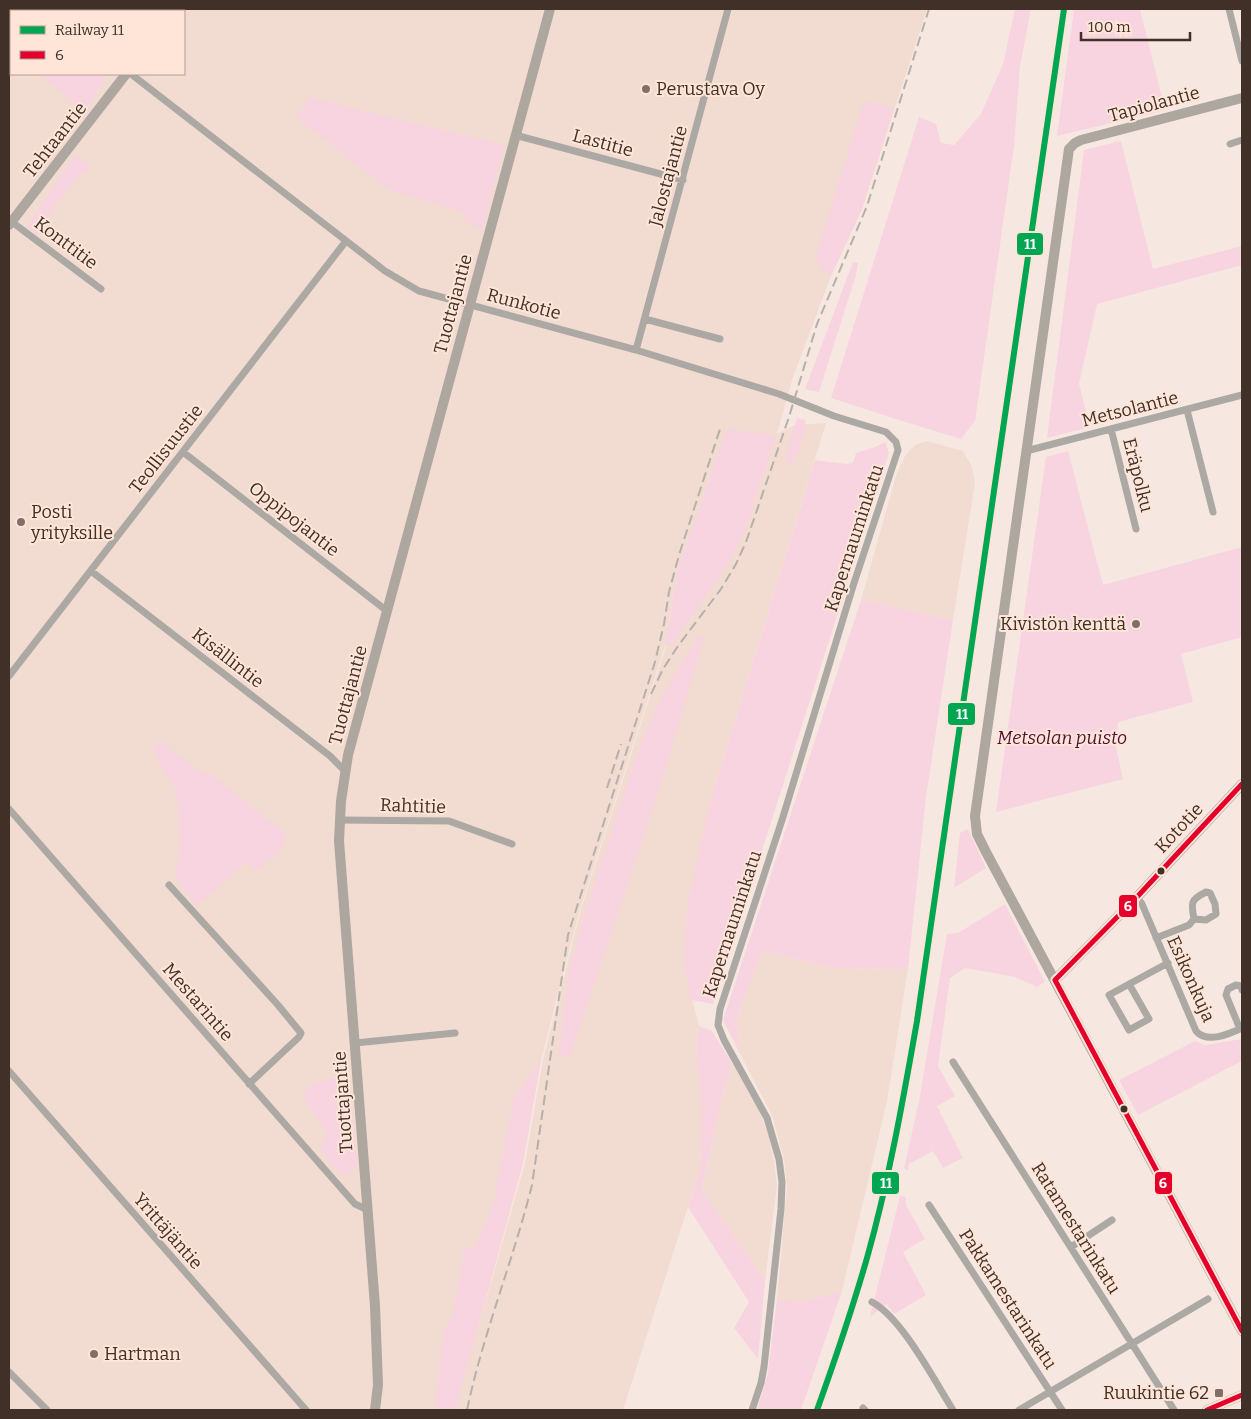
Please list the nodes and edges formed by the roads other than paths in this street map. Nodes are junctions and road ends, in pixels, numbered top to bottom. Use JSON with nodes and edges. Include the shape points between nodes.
{"nodes":[{"id":1,"x":550,"y":9,"type":"edge"},
{"id":2,"x":728,"y":9,"type":"edge"},
{"id":3,"x":1229,"y":9,"type":"edge"},
{"id":4,"x":1242,"y":61,"type":"edge"},
{"id":5,"x":125,"y":75,"type":"edge"},
{"id":6,"x":132,"y":75,"type":"edge"},
{"id":7,"x":1242,"y":98,"type":"edge"},
{"id":8,"x":515,"y":135,"type":"junction"},
{"id":9,"x":1242,"y":140,"type":"edge"},
{"id":10,"x":1230,"y":144,"type":"dead end"},
{"id":11,"x":683,"y":180,"type":"junction"},
{"id":12,"x":10,"y":224,"type":"edge"},
{"id":13,"x":346,"y":241,"type":"junction"},
{"id":14,"x":102,"y":289,"type":"dead end"},
{"id":15,"x":470,"y":305,"type":"junction"},
{"id":16,"x":645,"y":319,"type":"junction"},
{"id":17,"x":720,"y":339,"type":"dead end"},
{"id":18,"x":636,"y":350,"type":"junction"},
{"id":19,"x":1242,"y":396,"type":"edge"},
{"id":20,"x":1187,"y":410,"type":"junction"},
{"id":21,"x":1111,"y":429,"type":"junction"},
{"id":22,"x":898,"y":450,"type":"joint"},
{"id":23,"x":1026,"y":451,"type":"junction"},
{"id":24,"x":183,"y":452,"type":"junction"},
{"id":25,"x":1213,"y":512,"type":"dead end"},
{"id":26,"x":1136,"y":529,"type":"dead end"},
{"id":27,"x":90,"y":570,"type":"junction"},
{"id":28,"x":387,"y":610,"type":"junction"},
{"id":29,"x":9,"y":676,"type":"edge"},
{"id":30,"x":345,"y":771,"type":"junction"},
{"id":31,"x":1242,"y":784,"type":"edge"},
{"id":32,"x":9,"y":809,"type":"edge"},
{"id":33,"x":339,"y":820,"type":"junction"},
{"id":34,"x":512,"y":844,"type":"dead end"},
{"id":35,"x":169,"y":885,"type":"dead end"},
{"id":36,"x":1137,"y":897,"type":"junction"},
{"id":37,"x":1194,"y":919,"type":"dead end"},
{"id":38,"x":1156,"y":938,"type":"junction"},
{"id":39,"x":1168,"y":963,"type":"junction"},
{"id":40,"x":1055,"y":980,"type":"junction"},
{"id":41,"x":1129,"y":984,"type":"junction"},
{"id":42,"x":1242,"y":990,"type":"edge"},
{"id":43,"x":1241,"y":1028,"type":"edge"},
{"id":44,"x":455,"y":1033,"type":"dead end"},
{"id":45,"x":355,"y":1042,"type":"junction"},
{"id":46,"x":953,"y":1062,"type":"dead end"},
{"id":47,"x":9,"y":1071,"type":"edge"},
{"id":48,"x":249,"y":1084,"type":"junction"},
{"id":49,"x":928,"y":1205,"type":"dead end"},
{"id":50,"x":368,"y":1210,"type":"junction"},
{"id":51,"x":1112,"y":1220,"type":"dead end"},
{"id":52,"x":1071,"y":1247,"type":"junction"},
{"id":53,"x":1208,"y":1299,"type":"dead end"},
{"id":54,"x":872,"y":1302,"type":"dead end"},
{"id":55,"x":1242,"y":1331,"type":"edge"},
{"id":56,"x":1131,"y":1343,"type":"junction"},
{"id":57,"x":9,"y":1372,"type":"edge"},
{"id":58,"x":1051,"y":1392,"type":"junction"},
{"id":59,"x":1242,"y":1395,"type":"edge"},
{"id":60,"x":47,"y":1410,"type":"edge"},
{"id":61,"x":306,"y":1410,"type":"edge"},
{"id":62,"x":376,"y":1410,"type":"edge"},
{"id":63,"x":752,"y":1410,"type":"edge"},
{"id":64,"x":953,"y":1410,"type":"edge"},
{"id":65,"x":1019,"y":1410,"type":"edge"},
{"id":66,"x":1062,"y":1410,"type":"edge"},
{"id":67,"x":1174,"y":1410,"type":"edge"},
{"id":68,"x":1208,"y":1410,"type":"edge"}],
"edges":[{"from":1,"to":8,"type":"street","name":"Tuottajantie"},
{"from":2,"to":11,"type":"street","name":"Jalostajantie"},
{"from":3,"to":4,"type":"street"},
{"from":5,"to":12,"type":"street","name":"Tehtaantie"},
{"from":6,"to":13,"type":"street","name":"Runkotie"},
{"from":7,"to":23,"type":"street","name":"Tapiolantie","via":[[1081,140],[1070,149]]},
{"from":8,"to":11,"type":"street","name":"Lastitie"},
{"from":8,"to":15,"type":"street","name":"Tuottajantie"},
{"from":9,"to":10,"type":"street"},
{"from":11,"to":16,"type":"street","name":"Jalostajantie"},
{"from":12,"to":14,"type":"street","name":"Konttitie"},
{"from":13,"to":15,"type":"street","name":"Runkotie","via":[[419,291]]},
{"from":13,"to":24,"type":"street","name":"Teollisuustie"},
{"from":15,"to":18,"type":"street","name":"Runkotie"},
{"from":15,"to":28,"type":"street","name":"Tuottajantie"},
{"from":16,"to":17,"type":"street"},
{"from":16,"to":18,"type":"street","name":"Jalostajantie"},
{"from":18,"to":22,"type":"street","name":"Runkotie","via":[[779,394],[886,432],[896,442]]},
{"from":19,"to":20,"type":"street","name":"Metsolantie"},
{"from":20,"to":21,"type":"street","name":"Metsolantie"},
{"from":20,"to":25,"type":"street"},
{"from":21,"to":23,"type":"street","name":"Metsolantie"},
{"from":21,"to":26,"type":"street","name":"Eräpolku"},
{"from":22,"to":63,"type":"street","name":"Kapernauminkatu","via":[[719,1014],[718,1026],[724,1040],[767,1118],[776,1144],[782,1182],[764,1367]]},
{"from":23,"to":40,"type":"street","via":[[975,816],[977,834]]},
{"from":24,"to":27,"type":"street","name":"Teollisuustie"},
{"from":24,"to":28,"type":"street","name":"Oppipojantie"},
{"from":27,"to":29,"type":"street","name":"Teollisuustie"},
{"from":27,"to":30,"type":"street","name":"Kisällintie"},
{"from":28,"to":30,"type":"street","name":"Tuottajantie"},
{"from":30,"to":33,"type":"street","name":"Tuottajantie"},
{"from":31,"to":36,"type":"street","name":"Kototie"},
{"from":32,"to":48,"type":"street","name":"Mestarintie"},
{"from":33,"to":34,"type":"street","name":"Rahtitie","via":[[449,821]]},
{"from":33,"to":45,"type":"street","name":"Tuottajantie"},
{"from":35,"to":48,"type":"street","via":[[301,1033]]},
{"from":36,"to":38,"type":"street","name":"Esikonkuja"},
{"from":36,"to":40,"type":"street","name":"Kototie"},
{"from":37,"to":38,"type":"street","via":[[1189,925]]},
{"from":38,"to":39,"type":"street","name":"Esikonkuja"},
{"from":39,"to":41,"type":"street"},
{"from":39,"to":43,"type":"street","name":"Esikonkuja","via":[[1199,1034],[1212,1037]]},
{"from":40,"to":55,"type":"street"},
{"from":41,"to":41,"type":"street","via":[[1110,995],[1129,1030],[1149,1020]]},
{"from":42,"to":43,"type":"street","name":"Esikonkuja","via":[[1236,985],[1228,989],[1226,995]]},
{"from":44,"to":45,"type":"street"},
{"from":45,"to":50,"type":"street","name":"Tuottajantie"},
{"from":46,"to":52,"type":"street","name":"Ratamestarinkatu"},
{"from":47,"to":61,"type":"street","name":"Yrittäjäntie"},
{"from":48,"to":50,"type":"street","name":"Mestarintie","via":[[355,1204]]},
{"from":49,"to":58,"type":"street","name":"Pakkamestarinkatu"},
{"from":50,"to":62,"type":"street","name":"Tuottajantie","via":[[375,1306]]},
{"from":51,"to":52,"type":"street"},
{"from":52,"to":56,"type":"street","name":"Ratamestarinkatu"},
{"from":53,"to":56,"type":"street"},
{"from":54,"to":64,"type":"street","via":[[898,1324]]},
{"from":56,"to":58,"type":"street"},
{"from":56,"to":67,"type":"street","name":"Ratamestarinkatu"},
{"from":57,"to":60,"type":"street"},
{"from":58,"to":65,"type":"street"},
{"from":58,"to":66,"type":"street","name":"Pakkamestarinkatu"},
{"from":59,"to":68,"type":"street"}]}
